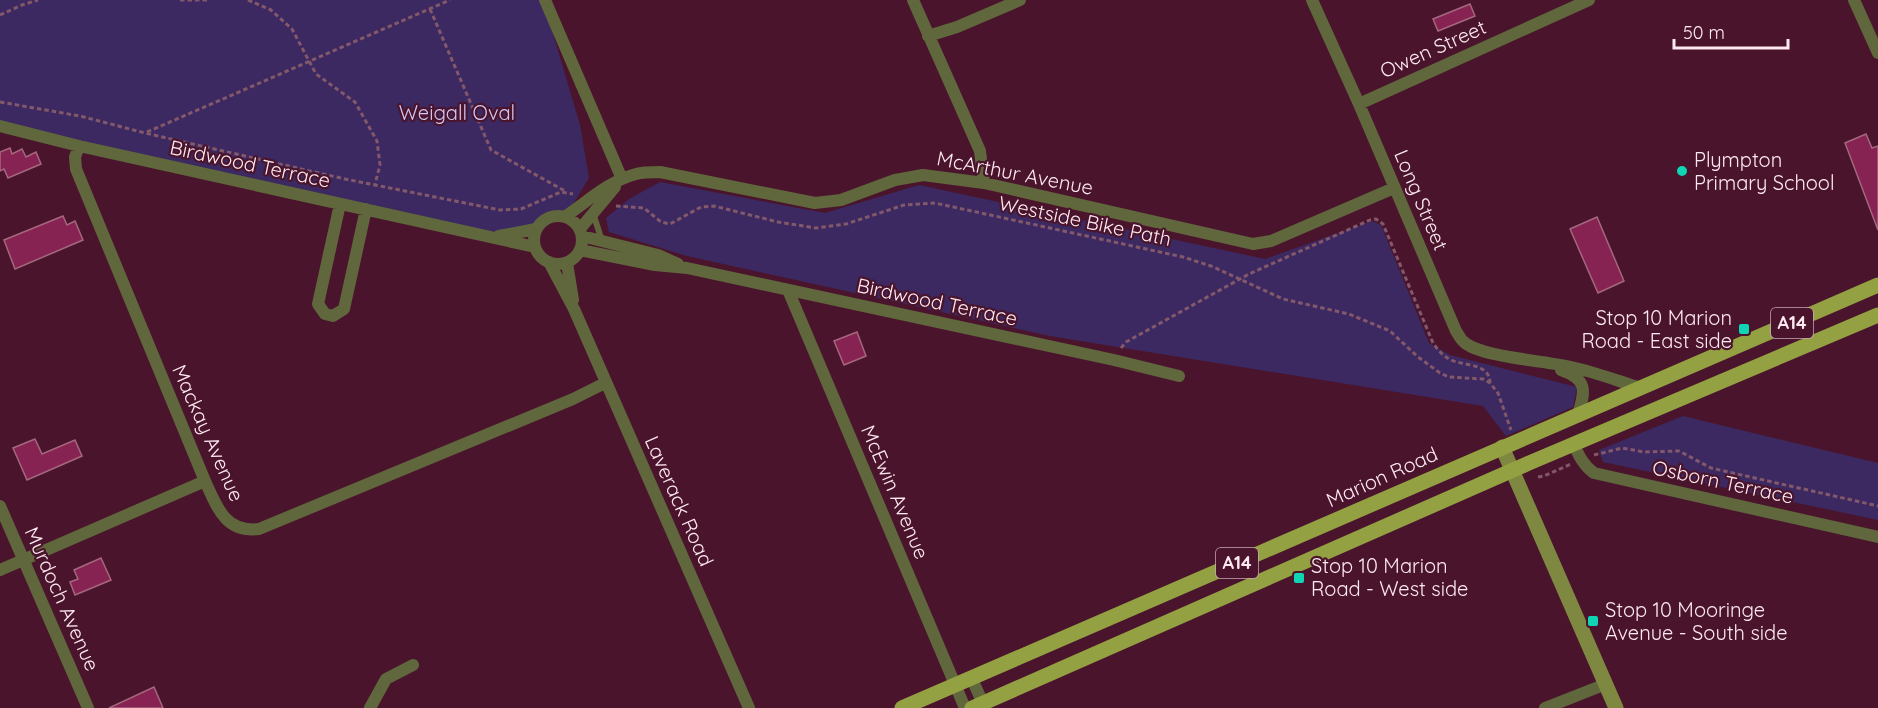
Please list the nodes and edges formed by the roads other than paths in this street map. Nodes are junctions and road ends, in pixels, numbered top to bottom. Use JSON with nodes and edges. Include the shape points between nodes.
{"nodes":[{"id":1,"x":545,"y":0,"type":"edge"},
{"id":2,"x":913,"y":0,"type":"edge"},
{"id":3,"x":1020,"y":0,"type":"edge"},
{"id":4,"x":1312,"y":0,"type":"edge"},
{"id":5,"x":1589,"y":0,"type":"edge"},
{"id":6,"x":1854,"y":0,"type":"edge"},
{"id":7,"x":928,"y":36,"type":"junction"},
{"id":8,"x":1878,"y":53,"type":"edge"},
{"id":9,"x":1359,"y":104,"type":"junction"},
{"id":10,"x":0,"y":126,"type":"edge"},
{"id":11,"x":79,"y":146,"type":"junction"},
{"id":12,"x":622,"y":179,"type":"junction"},
{"id":13,"x":984,"y":183,"type":"junction"},
{"id":14,"x":1394,"y":188,"type":"junction"},
{"id":15,"x":340,"y":204,"type":"junction"},
{"id":16,"x":366,"y":209,"type":"junction"},
{"id":17,"x":593,"y":213,"type":"junction"},
{"id":18,"x":566,"y":216,"type":"junction"},
{"id":19,"x":536,"y":229,"type":"junction"},
{"id":20,"x":581,"y":233,"type":"junction"},
{"id":21,"x":492,"y":237,"type":"junction"},
{"id":22,"x":603,"y":242,"type":"junction"},
{"id":23,"x":535,"y":247,"type":"junction"},
{"id":24,"x":580,"y":250,"type":"junction"},
{"id":25,"x":549,"y":262,"type":"junction"},
{"id":26,"x":567,"y":263,"type":"junction"},
{"id":27,"x":687,"y":268,"type":"junction"},
{"id":28,"x":1878,"y":285,"type":"edge"},
{"id":29,"x":788,"y":290,"type":"junction"},
{"id":30,"x":574,"y":309,"type":"junction"},
{"id":31,"x":1878,"y":315,"type":"edge"},
{"id":32,"x":1540,"y":363,"type":"junction"},
{"id":33,"x":1179,"y":376,"type":"dead end"},
{"id":34,"x":605,"y":383,"type":"junction"},
{"id":35,"x":1641,"y":388,"type":"junction"},
{"id":36,"x":1578,"y":414,"type":"junction"},
{"id":37,"x":1574,"y":445,"type":"junction"},
{"id":38,"x":1502,"y":447,"type":"junction"},
{"id":39,"x":1512,"y":471,"type":"junction"},
{"id":40,"x":205,"y":481,"type":"junction"},
{"id":41,"x":0,"y":506,"type":"edge"},
{"id":42,"x":1878,"y":537,"type":"edge"},
{"id":43,"x":23,"y":560,"type":"junction"},
{"id":44,"x":0,"y":570,"type":"edge"},
{"id":45,"x":413,"y":665,"type":"dead end"},
{"id":46,"x":972,"y":679,"type":"junction"},
{"id":47,"x":1606,"y":684,"type":"junction"},
{"id":48,"x":956,"y":686,"type":"junction"},
{"id":49,"x":980,"y":706,"type":"edge"},
{"id":50,"x":88,"y":708,"type":"edge"},
{"id":51,"x":370,"y":708,"type":"edge"},
{"id":52,"x":749,"y":708,"type":"edge"},
{"id":53,"x":902,"y":708,"type":"edge"},
{"id":54,"x":965,"y":708,"type":"edge"},
{"id":55,"x":1545,"y":708,"type":"edge"},
{"id":56,"x":1616,"y":708,"type":"edge"}],
"edges":[{"from":1,"to":12,"type":"street"},
{"from":2,"to":7,"type":"street"},
{"from":3,"to":7,"type":"street"},
{"from":4,"to":9,"type":"street","name":"Long Street"},
{"from":5,"to":9,"type":"street","name":"Owen Street"},
{"from":6,"to":8,"type":"street"},
{"from":7,"to":13,"type":"street","via":[[980,151]]},
{"from":9,"to":14,"type":"street","name":"Long Street"},
{"from":10,"to":11,"type":"street","name":"Birdwood Terrace"},
{"from":11,"to":15,"type":"street","name":"Birdwood Terrace"},
{"from":11,"to":40,"type":"street","name":"Mackay Avenue","via":[[76,169]]},
{"from":12,"to":13,"type":"street","name":"McArthur Avenue","via":[[638,173],[660,172],[815,203],[840,200],[923,175]]},
{"from":12,"to":17,"type":"street"},
{"from":12,"to":18,"type":"street","name":"McArthur Avenue"},
{"from":13,"to":14,"type":"street","name":"McArthur Avenue","via":[[1253,244],[1271,241]]},
{"from":14,"to":32,"type":"street","name":"Long Street","via":[[1464,342]]},
{"from":15,"to":16,"type":"street","name":"Birdwood Terrace"},
{"from":15,"to":16,"type":"street","via":[[318,304],[325,314],[333,316],[344,309]]},
{"from":16,"to":21,"type":"street","name":"Birdwood Terrace"},
{"from":17,"to":20,"type":"street"},
{"from":17,"to":22,"type":"lane"},
{"from":18,"to":19,"type":"street","via":[[551,216]]},
{"from":18,"to":20,"type":"street"},
{"from":19,"to":21,"type":"street","name":"Birdwood Terrace"},
{"from":19,"to":23,"type":"street"},
{"from":20,"to":22,"type":"street","name":"Birdwood Terrace"},
{"from":20,"to":24,"type":"street"},
{"from":21,"to":23,"type":"street","name":"Birdwood Terrace"},
{"from":22,"to":27,"type":"street","name":"Birdwood Terrace","via":[[658,255]]},
{"from":23,"to":25,"type":"street"},
{"from":24,"to":26,"type":"street"},
{"from":24,"to":27,"type":"street","name":"Birdwood Terrace"},
{"from":25,"to":26,"type":"street"},
{"from":25,"to":30,"type":"street","name":"Laverack Road"},
{"from":26,"to":30,"type":"street","name":"Laverack Road"},
{"from":27,"to":29,"type":"street","name":"Birdwood Terrace"},
{"from":28,"to":35,"type":"main road","name":"Marion Road","number":"A14"},
{"from":29,"to":33,"type":"street","name":"Birdwood Terrace"},
{"from":29,"to":48,"type":"street","name":"McEwin Avenue"},
{"from":30,"to":34,"type":"street","name":"Laverack Road"},
{"from":31,"to":37,"type":"main road","number":"A14"},
{"from":32,"to":35,"type":"street","name":"Long Street","via":[[1569,366]]},
{"from":32,"to":36,"type":"street","name":"Long Street","via":[[1570,373],[1583,385]]},
{"from":34,"to":40,"type":"street","name":"Mackay Avenue","via":[[259,529],[235,527],[220,513]]},
{"from":34,"to":52,"type":"street","name":"Laverack Road"},
{"from":35,"to":36,"type":"main road","name":"Marion Road","number":"A14"},
{"from":36,"to":38,"type":"main road","name":"Marion Road","number":"A14"},
{"from":37,"to":39,"type":"main road","number":"A14"},
{"from":37,"to":42,"type":"street","name":"Osborn Terrace","via":[[1581,460],[1594,473]]},
{"from":38,"to":39,"type":"street"},
{"from":38,"to":46,"type":"main road","name":"Marion Road","number":"A14"},
{"from":39,"to":47,"type":"street"},
{"from":39,"to":49,"type":"main road","number":"A14"},
{"from":40,"to":43,"type":"street"},
{"from":41,"to":43,"type":"street","name":"Murdoch Avenue"},
{"from":43,"to":44,"type":"street"},
{"from":43,"to":50,"type":"street","name":"Murdoch Avenue"},
{"from":45,"to":51,"type":"street","via":[[386,679]]},
{"from":46,"to":48,"type":"main road","name":"Marion Road","number":"A14"},
{"from":46,"to":49,"type":"street"},
{"from":47,"to":55,"type":"street"},
{"from":47,"to":56,"type":"street"},
{"from":48,"to":53,"type":"main road","name":"Marion Road","number":"A14"},
{"from":48,"to":54,"type":"street","name":"McEwin Avenue"}]}
